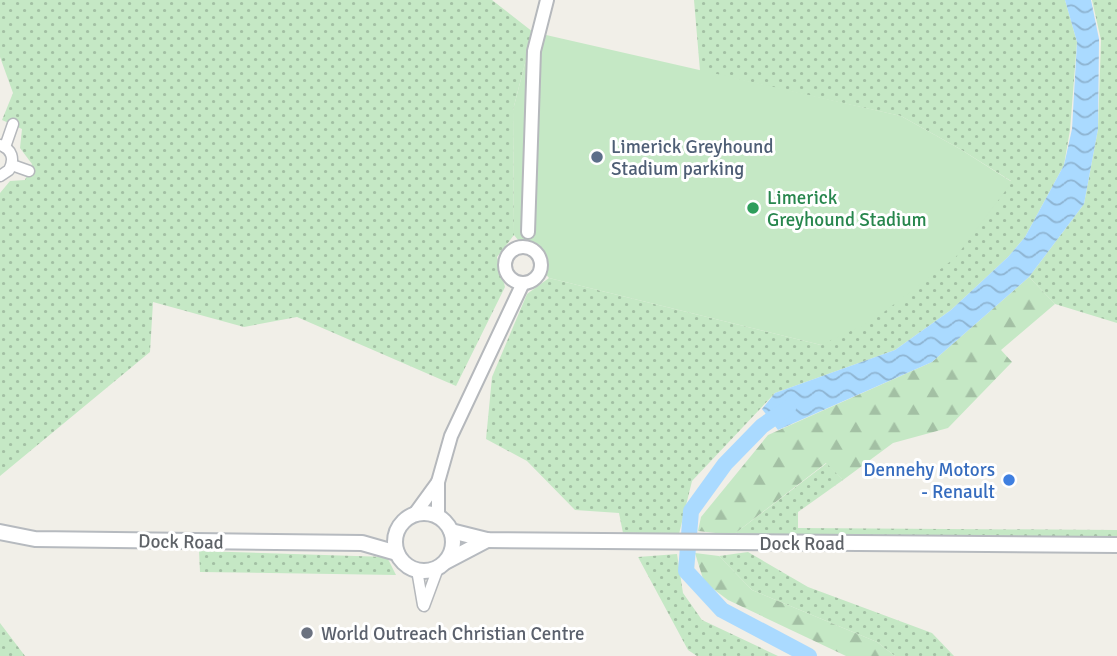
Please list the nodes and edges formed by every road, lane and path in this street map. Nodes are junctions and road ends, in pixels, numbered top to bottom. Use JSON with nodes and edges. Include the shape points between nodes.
{"nodes":[{"id":1,"x":547,"y":0,"type":"edge"},
{"id":2,"x":13,"y":124,"type":"dead end"},
{"id":3,"x":3,"y":146,"type":"edge"},
{"id":4,"x":12,"y":165,"type":"junction"},
{"id":5,"x":29,"y":171,"type":"dead end"},
{"id":6,"x":0,"y":176,"type":"edge"},
{"id":7,"x":527,"y":232,"type":"junction"},
{"id":8,"x":513,"y":250,"type":"junction"},
{"id":9,"x":534,"y":251,"type":"junction"},
{"id":10,"x":517,"y":281,"type":"junction"},
{"id":11,"x":438,"y":482,"type":"junction"},
{"id":12,"x":414,"y":515,"type":"junction"},
{"id":13,"x":438,"y":517,"type":"junction"},
{"id":14,"x":451,"y":531,"type":"junction"},
{"id":15,"x":0,"y":532,"type":"edge"},
{"id":16,"x":397,"y":533,"type":"junction"},
{"id":17,"x":487,"y":540,"type":"junction"},
{"id":18,"x":362,"y":543,"type":"junction"},
{"id":19,"x":1117,"y":545,"type":"edge"},
{"id":20,"x":397,"y":553,"type":"junction"},
{"id":21,"x":443,"y":565,"type":"junction"},
{"id":22,"x":417,"y":570,"type":"junction"}],
"edges":[{"from":1,"to":7,"type":"street","via":[[534,51]]},
{"from":2,"to":3,"type":"street"},
{"from":3,"to":4,"type":"street","via":[[12,155]]},
{"from":4,"to":5,"type":"street"},
{"from":4,"to":6,"type":"street"},
{"from":7,"to":8,"type":"street"},
{"from":7,"to":9,"type":"street"},
{"from":8,"to":9,"type":"street"},
{"from":8,"to":10,"type":"street","via":[[505,270]]},
{"from":9,"to":10,"type":"street","via":[[541,262],[539,273],[532,281]]},
{"from":10,"to":11,"type":"street","via":[[496,343],[451,436]]},
{"from":11,"to":12,"type":"street"},
{"from":11,"to":13,"type":"street"},
{"from":12,"to":13,"type":"main road"},
{"from":12,"to":16,"type":"main road"},
{"from":13,"to":14,"type":"main road"},
{"from":14,"to":17,"type":"main road","name":"Dock Road"},
{"from":14,"to":21,"type":"main road","via":[[454,547]]},
{"from":15,"to":18,"type":"main road","name":"Dock Road","via":[[35,539]]},
{"from":16,"to":18,"type":"main road","name":"Dock Road"},
{"from":16,"to":20,"type":"main road"},
{"from":17,"to":19,"type":"main road","name":"Dock Road"},
{"from":17,"to":21,"type":"main road","name":"Dock Road"},
{"from":18,"to":20,"type":"main road","name":"Dock Road"},
{"from":20,"to":22,"type":"main road"},
{"from":21,"to":22,"type":"main road"},
{"from":21,"to":22,"type":"street","via":[[424,606]]}]}
